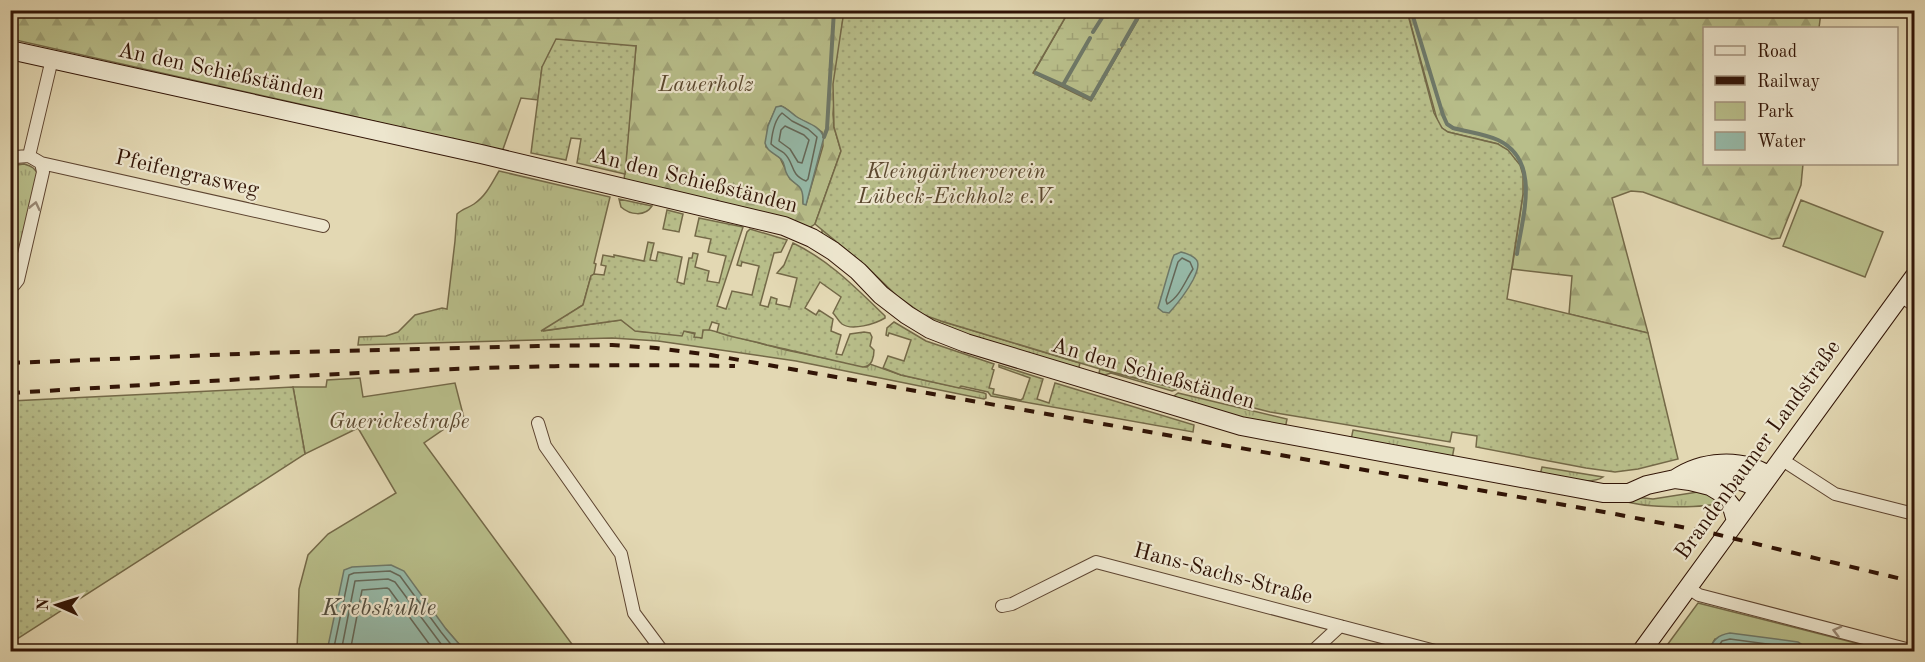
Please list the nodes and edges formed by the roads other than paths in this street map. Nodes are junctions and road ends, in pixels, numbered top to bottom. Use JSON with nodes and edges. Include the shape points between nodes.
{"nodes":[{"id":1,"x":10,"y":50,"type":"edge"},
{"id":2,"x":52,"y":59,"type":"junction"},
{"id":3,"x":29,"y":156,"type":"junction"},
{"id":4,"x":12,"y":159,"type":"edge"},
{"id":5,"x":41,"y":163,"type":"junction"},
{"id":6,"x":323,"y":226,"type":"dead end"},
{"id":7,"x":1914,"y":277,"type":"edge"},
{"id":8,"x":10,"y":287,"type":"edge"},
{"id":9,"x":1908,"y":300,"type":"edge"},
{"id":10,"x":538,"y":423,"type":"dead end"},
{"id":11,"x":1781,"y":459,"type":"junction"},
{"id":12,"x":1682,"y":480,"type":"junction"},
{"id":13,"x":1764,"y":483,"type":"junction"},
{"id":14,"x":1914,"y":514,"type":"edge"},
{"id":15,"x":1736,"y":521,"type":"junction"},
{"id":16,"x":1687,"y":587,"type":"junction"},
{"id":17,"x":1002,"y":606,"type":"dead end"},
{"id":18,"x":1340,"y":626,"type":"junction"},
{"id":19,"x":1893,"y":648,"type":"edge"},
{"id":20,"x":663,"y":651,"type":"edge"},
{"id":21,"x":1312,"y":651,"type":"edge"},
{"id":22,"x":1439,"y":651,"type":"edge"},
{"id":23,"x":1641,"y":651,"type":"edge"},
{"id":24,"x":1914,"y":651,"type":"edge"}],
"edges":[{"from":1,"to":2,"type":"street","name":"An den Schießständen"},
{"from":2,"to":3,"type":"street"},
{"from":2,"to":12,"type":"street","name":"An den Schießständen","via":[[775,223],[834,251],[880,295],[930,329],[1241,426],[1580,488],[1627,481],[1647,485]]},
{"from":3,"to":4,"type":"street"},
{"from":3,"to":5,"type":"street","name":"Pfeifengrasweg"},
{"from":5,"to":6,"type":"street","name":"Pfeifengrasweg"},
{"from":8,"to":5,"type":"street","one_way":true,"via":[[18,280],[43,172]]},
{"from":7,"to":9,"type":"street","name":"Brandenbaumer Landstraße"},
{"from":9,"to":11,"type":"street","name":"Brandenbaumer Landstraße"},
{"from":10,"to":20,"type":"street","via":[[545,446],[621,554],[634,613]]},
{"from":11,"to":13,"type":"street","name":"Brandenbaumer Landstraße"},
{"from":11,"to":14,"type":"street","via":[[1835,494]]},
{"from":12,"to":13,"type":"street","name":"An den Schießständen","via":[[1685,472],[1696,468],[1727,464],[1753,467]]},
{"from":12,"to":15,"type":"street","via":[[1720,492],[1732,507]]},
{"from":13,"to":15,"type":"street","name":"Brandenbaumer Landstraße"},
{"from":15,"to":16,"type":"street","name":"Brandenbaumer Landstraße"},
{"from":19,"to":16,"type":"street","one_way":true,"via":[[1699,595]]},
{"from":16,"to":23,"type":"street","name":"Brandenbaumer Landstraße"},
{"from":17,"to":18,"type":"street","name":"Hans-Sachs-Straße","via":[[1095,562]]},
{"from":18,"to":21,"type":"street"},
{"from":18,"to":22,"type":"street","name":"Hans-Sachs-Straße"},
{"from":19,"to":24,"type":"street"}]}
